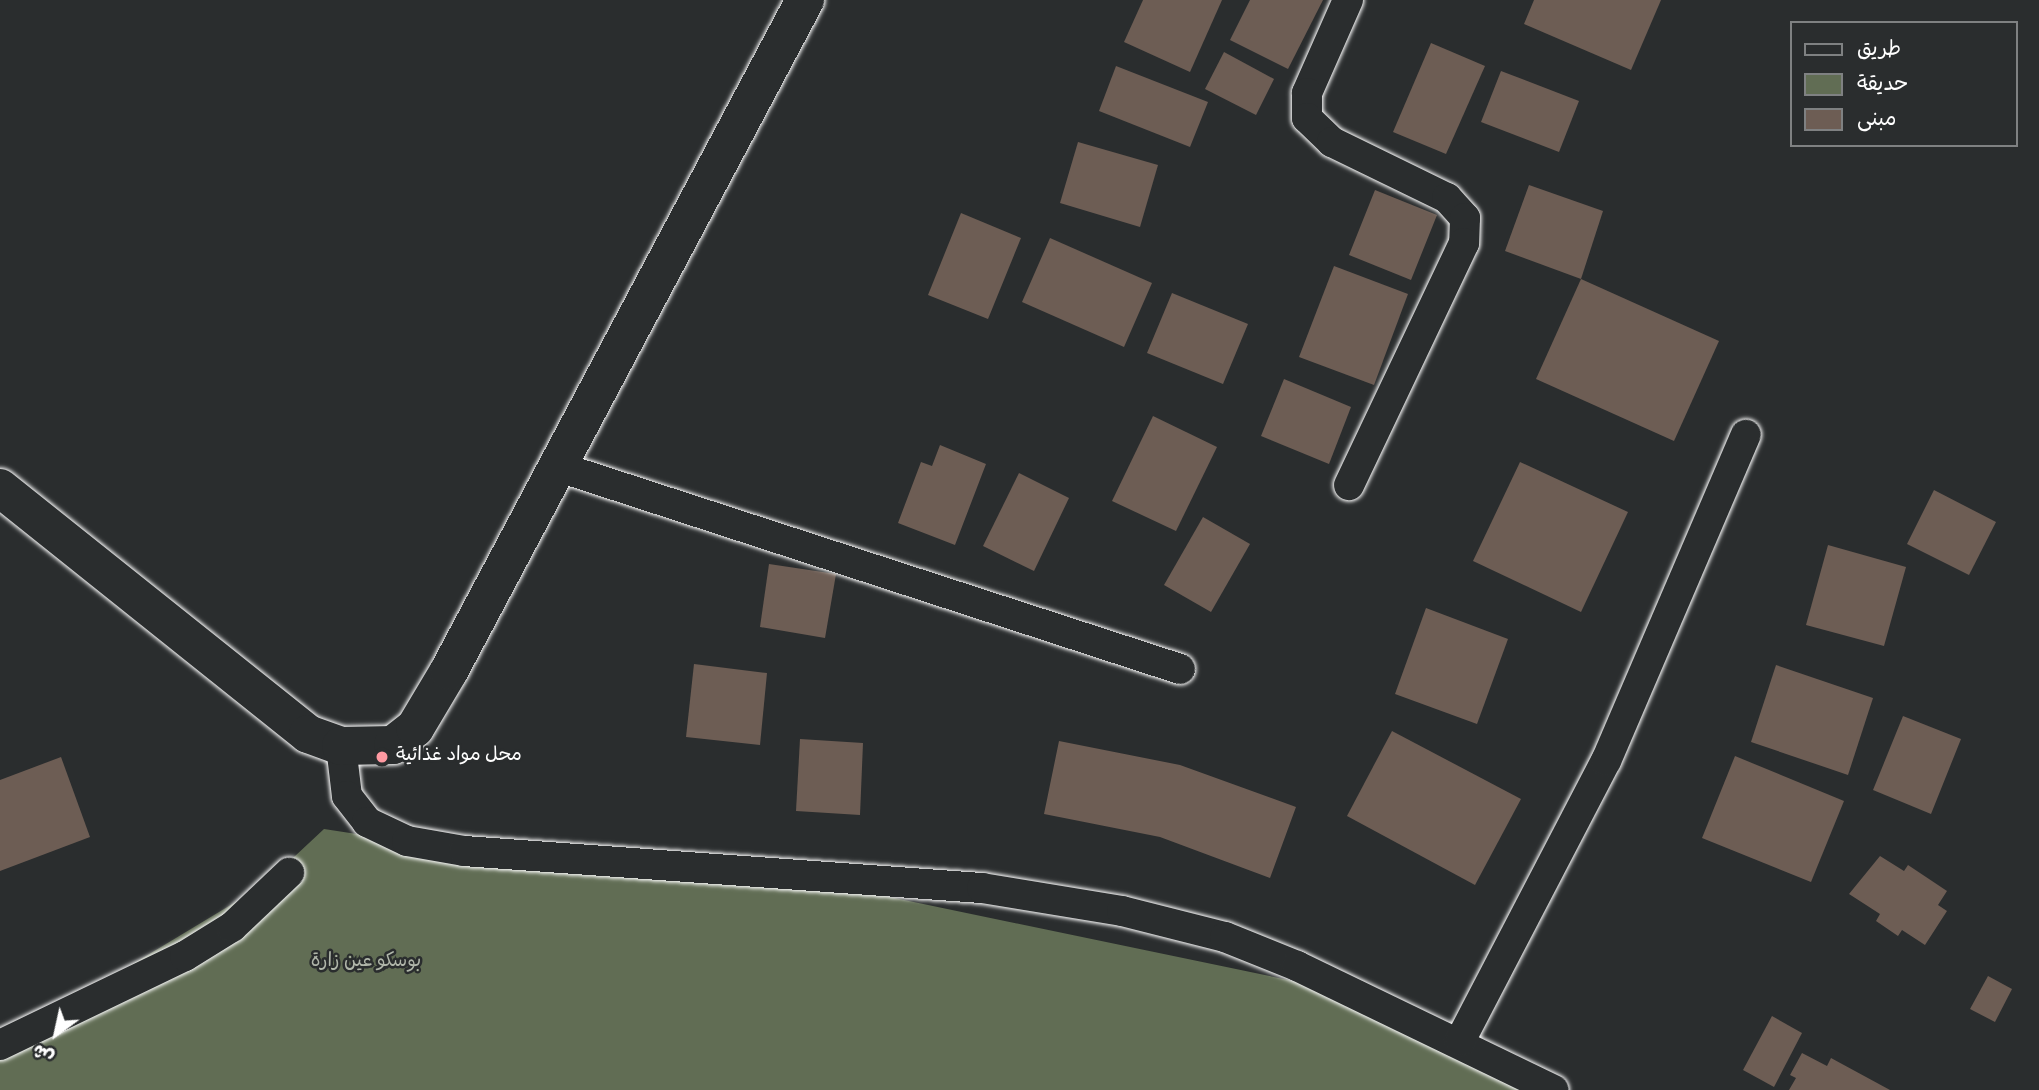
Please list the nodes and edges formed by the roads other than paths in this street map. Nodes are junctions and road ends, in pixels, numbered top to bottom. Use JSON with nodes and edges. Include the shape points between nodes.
{"nodes":[{"id":1,"x":805,"y":0,"type":"edge"},
{"id":2,"x":1348,"y":0,"type":"edge"},
{"id":3,"x":1746,"y":435,"type":"dead end"},
{"id":4,"x":559,"y":467,"type":"junction"},
{"id":5,"x":1349,"y":485,"type":"dead end"},
{"id":6,"x":0,"y":488,"type":"edge"},
{"id":7,"x":1181,"y":669,"type":"dead end"},
{"id":8,"x":341,"y":746,"type":"junction"},
{"id":9,"x":289,"y":873,"type":"dead end"},
{"id":10,"x":1460,"y":1041,"type":"junction"},
{"id":11,"x":0,"y":1045,"type":"edge"},
{"id":12,"x":1555,"y":1090,"type":"edge"}],
"edges":[{"from":1,"to":4,"type":"main road"},
{"from":2,"to":5,"type":"street","via":[[1307,93],[1307,118],[1332,142],[1447,198],[1465,218],[1464,243]]},
{"from":3,"to":10,"type":"street","via":[[1606,761]]},
{"from":4,"to":7,"type":"street"},
{"from":4,"to":8,"type":"main road","via":[[415,728],[393,745]]},
{"from":6,"to":8,"type":"main road","via":[[267,705],[308,734]]},
{"from":8,"to":10,"type":"street","via":[[347,796],[367,822],[407,841],[464,851],[982,888],[1054,898],[1225,937]]},
{"from":9,"to":11,"type":"street","via":[[232,927],[185,956]]},
{"from":10,"to":12,"type":"street"}]}
